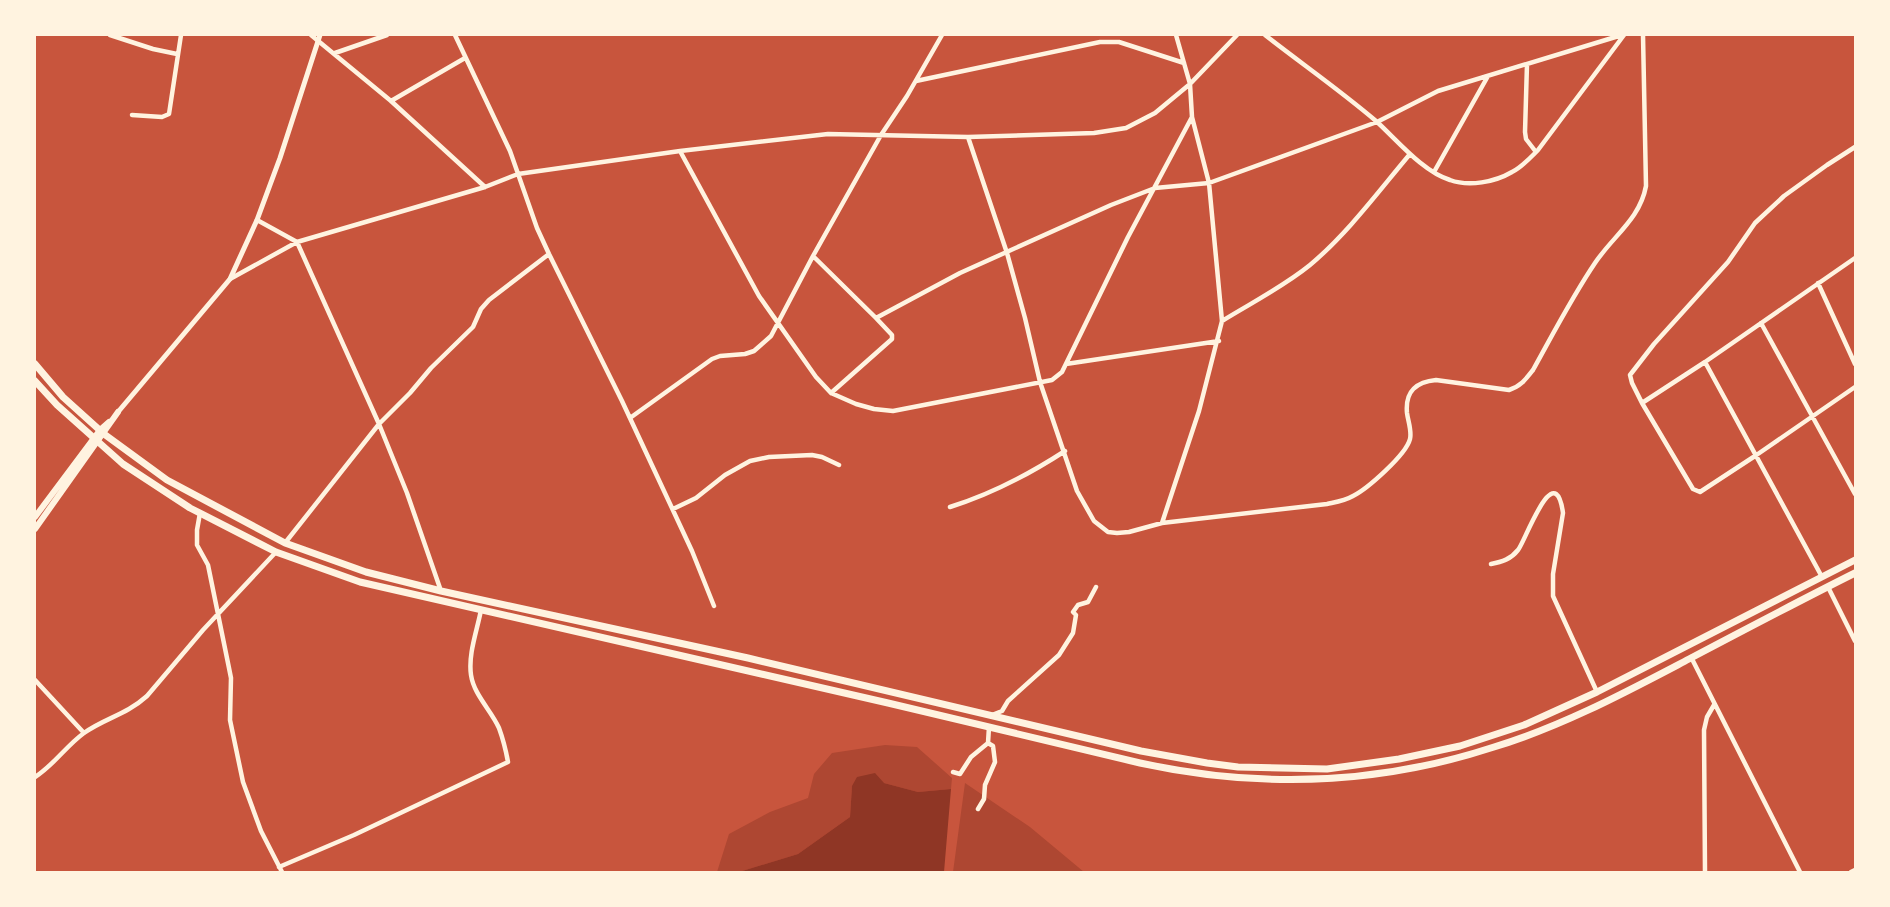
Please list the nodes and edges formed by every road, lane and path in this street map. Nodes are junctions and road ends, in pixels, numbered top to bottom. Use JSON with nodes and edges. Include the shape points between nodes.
{"nodes":[{"id":1,"x":110,"y":35,"type":"edge"},
{"id":2,"x":181,"y":35,"type":"edge"},
{"id":3,"x":311,"y":35,"type":"edge"},
{"id":4,"x":387,"y":35,"type":"edge"},
{"id":5,"x":455,"y":35,"type":"edge"},
{"id":6,"x":942,"y":35,"type":"edge"},
{"id":7,"x":1176,"y":35,"type":"edge"},
{"id":8,"x":1237,"y":35,"type":"edge"},
{"id":9,"x":1266,"y":35,"type":"edge"},
{"id":10,"x":1623,"y":35,"type":"edge"},
{"id":11,"x":1643,"y":35,"type":"edge"},
{"id":12,"x":116,"y":36,"type":"edge"},
{"id":13,"x":319,"y":38,"type":"edge"},
{"id":14,"x":334,"y":53,"type":"junction"},
{"id":15,"x":177,"y":54,"type":"junction"},
{"id":16,"x":465,"y":58,"type":"junction"},
{"id":17,"x":1184,"y":63,"type":"junction"},
{"id":18,"x":1527,"y":64,"type":"junction"},
{"id":19,"x":1488,"y":76,"type":"junction"},
{"id":20,"x":916,"y":80,"type":"junction"},
{"id":21,"x":1190,"y":84,"type":"junction"},
{"id":22,"x":391,"y":101,"type":"junction"},
{"id":23,"x":132,"y":115,"type":"dead end"},
{"id":24,"x":1192,"y":116,"type":"junction"},
{"id":25,"x":1377,"y":122,"type":"junction"},
{"id":26,"x":881,"y":135,"type":"junction"},
{"id":27,"x":968,"y":137,"type":"junction"},
{"id":28,"x":1855,"y":147,"type":"edge"},
{"id":29,"x":680,"y":151,"type":"junction"},
{"id":30,"x":1536,"y":152,"type":"junction"},
{"id":31,"x":1410,"y":154,"type":"junction"},
{"id":32,"x":1434,"y":172,"type":"junction"},
{"id":33,"x":518,"y":174,"type":"junction"},
{"id":34,"x":1209,"y":183,"type":"junction"},
{"id":35,"x":485,"y":187,"type":"junction"},
{"id":36,"x":1155,"y":188,"type":"junction"},
{"id":37,"x":257,"y":220,"type":"junction"},
{"id":38,"x":297,"y":242,"type":"junction"},
{"id":39,"x":1007,"y":253,"type":"junction"},
{"id":40,"x":549,"y":254,"type":"junction"},
{"id":41,"x":813,"y":256,"type":"junction"},
{"id":42,"x":1855,"y":258,"type":"edge"},
{"id":43,"x":230,"y":279,"type":"junction"},
{"id":44,"x":1818,"y":283,"type":"junction"},
{"id":45,"x":876,"y":318,"type":"junction"},
{"id":46,"x":1222,"y":321,"type":"junction"},
{"id":47,"x":777,"y":322,"type":"junction"},
{"id":48,"x":1761,"y":323,"type":"junction"},
{"id":49,"x":1219,"y":341,"type":"junction"},
{"id":50,"x":1705,"y":362,"type":"junction"},
{"id":51,"x":35,"y":364,"type":"edge"},
{"id":52,"x":1066,"y":364,"type":"junction"},
{"id":53,"x":1855,"y":364,"type":"edge"},
{"id":54,"x":35,"y":381,"type":"edge"},
{"id":55,"x":1040,"y":382,"type":"junction"},
{"id":56,"x":1855,"y":387,"type":"edge"},
{"id":57,"x":831,"y":393,"type":"junction"},
{"id":58,"x":1642,"y":403,"type":"junction"},
{"id":59,"x":118,"y":412,"type":"joint"},
{"id":60,"x":1812,"y":415,"type":"junction"},
{"id":61,"x":630,"y":418,"type":"junction"},
{"id":62,"x":379,"y":424,"type":"junction"},
{"id":63,"x":102,"y":432,"type":"junction"},
{"id":64,"x":96,"y":440,"type":"junction"},
{"id":65,"x":1065,"y":451,"type":"junction"},
{"id":66,"x":1756,"y":456,"type":"junction"},
{"id":67,"x":840,"y":465,"type":"dead end"},
{"id":68,"x":1855,"y":494,"type":"edge"},
{"id":69,"x":950,"y":507,"type":"dead end"},
{"id":70,"x":673,"y":509,"type":"junction"},
{"id":71,"x":200,"y":513,"type":"junction"},
{"id":72,"x":35,"y":518,"type":"edge"},
{"id":73,"x":1162,"y":523,"type":"junction"},
{"id":74,"x":35,"y":529,"type":"edge"},
{"id":75,"x":285,"y":543,"type":"junction"},
{"id":76,"x":276,"y":552,"type":"junction"},
{"id":77,"x":1855,"y":560,"type":"edge"},
{"id":78,"x":1491,"y":564,"type":"dead end"},
{"id":79,"x":1855,"y":573,"type":"edge"},
{"id":80,"x":1822,"y":577,"type":"junction"},
{"id":81,"x":1828,"y":587,"type":"junction"},
{"id":82,"x":1096,"y":588,"type":"dead end"},
{"id":83,"x":441,"y":591,"type":"junction"},
{"id":84,"x":440,"y":601,"type":"junction"},
{"id":85,"x":714,"y":606,"type":"dead end"},
{"id":86,"x":481,"y":610,"type":"junction"},
{"id":87,"x":218,"y":615,"type":"junction"},
{"id":88,"x":1742,"y":618,"type":"junction"},
{"id":89,"x":1747,"y":628,"type":"junction"},
{"id":90,"x":1855,"y":642,"type":"edge"},
{"id":91,"x":1691,"y":657,"type":"junction"},
{"id":92,"x":35,"y":680,"type":"edge"},
{"id":93,"x":1597,"y":692,"type":"junction"},
{"id":94,"x":1714,"y":705,"type":"junction"},
{"id":95,"x":991,"y":716,"type":"junction"},
{"id":96,"x":989,"y":727,"type":"junction"},
{"id":97,"x":84,"y":733,"type":"junction"},
{"id":98,"x":988,"y":743,"type":"junction"},
{"id":99,"x":1327,"y":769,"type":"junction"},
{"id":100,"x":953,"y":772,"type":"dead end"},
{"id":101,"x":35,"y":777,"type":"edge"},
{"id":102,"x":1329,"y":780,"type":"junction"},
{"id":103,"x":978,"y":809,"type":"dead end"},
{"id":104,"x":280,"y":870,"type":"edge"},
{"id":105,"x":1855,"y":870,"type":"edge"},
{"id":106,"x":1705,"y":872,"type":"edge"},
{"id":107,"x":1800,"y":872,"type":"edge"},
{"id":108,"x":1851,"y":872,"type":"edge"}],
"edges":[{"from":1,"to":12,"type":"street"},
{"from":2,"to":15,"type":"street"},
{"from":3,"to":13,"type":"street"},
{"from":4,"to":14,"type":"street"},
{"from":5,"to":16,"type":"street"},
{"from":6,"to":20,"type":"street"},
{"from":7,"to":17,"type":"street"},
{"from":8,"to":21,"type":"street"},
{"from":9,"to":25,"type":"street"},
{"from":10,"to":18,"type":"street"},
{"from":10,"to":30,"type":"street"},
{"from":11,"to":73,"type":"street","via":[[1644,199],[1596,262],[1523,382],[1509,390],[1436,380],[1416,386],[1408,401],[1410,433],[1404,451],[1362,490],[1340,502]]},
{"from":12,"to":15,"type":"street"},
{"from":13,"to":14,"type":"street"},
{"from":13,"to":37,"type":"street"},
{"from":14,"to":22,"type":"street"},
{"from":15,"to":23,"type":"street","via":[[168,116]]},
{"from":16,"to":22,"type":"street"},
{"from":16,"to":33,"type":"street","via":[[499,126]]},
{"from":17,"to":20,"type":"street","via":[[1119,42],[1100,42]]},
{"from":17,"to":21,"type":"street"},
{"from":18,"to":19,"type":"street"},
{"from":18,"to":30,"type":"street","via":[[1525,132]]},
{"from":19,"to":25,"type":"street","via":[[1438,91]]},
{"from":19,"to":32,"type":"street"},
{"from":20,"to":26,"type":"street"},
{"from":21,"to":24,"type":"street"},
{"from":21,"to":27,"type":"street","via":[[1155,113],[1126,128],[1094,133]]},
{"from":22,"to":35,"type":"street"},
{"from":24,"to":34,"type":"street"},
{"from":24,"to":36,"type":"street"},
{"from":25,"to":31,"type":"street"},
{"from":25,"to":34,"type":"street"},
{"from":26,"to":27,"type":"street"},
{"from":26,"to":29,"type":"street","via":[[828,134]]},
{"from":26,"to":41,"type":"street"},
{"from":27,"to":39,"type":"street"},
{"from":28,"to":58,"type":"street","via":[[1784,196],[1755,223],[1728,262],[1630,375]]},
{"from":29,"to":33,"type":"street"},
{"from":29,"to":47,"type":"street","via":[[759,296]]},
{"from":30,"to":32,"type":"street","via":[[1512,172],[1494,179],[1460,183]]},
{"from":31,"to":32,"type":"street"},
{"from":31,"to":46,"type":"street","via":[[1322,254],[1297,275]]},
{"from":33,"to":35,"type":"street"},
{"from":33,"to":40,"type":"street"},
{"from":34,"to":36,"type":"street"},
{"from":34,"to":46,"type":"street"},
{"from":35,"to":38,"type":"street"},
{"from":36,"to":39,"type":"street"},
{"from":36,"to":52,"type":"street"},
{"from":37,"to":38,"type":"street"},
{"from":37,"to":43,"type":"street"},
{"from":38,"to":43,"type":"street"},
{"from":38,"to":62,"type":"street"},
{"from":39,"to":45,"type":"street"},
{"from":39,"to":55,"type":"street"},
{"from":40,"to":61,"type":"street"},
{"from":40,"to":62,"type":"street","via":[[489,300],[473,327]]},
{"from":41,"to":45,"type":"street"},
{"from":41,"to":47,"type":"street"},
{"from":42,"to":44,"type":"street"},
{"from":43,"to":59,"type":"street"},
{"from":44,"to":48,"type":"street"},
{"from":44,"to":53,"type":"street"},
{"from":45,"to":57,"type":"street","via":[[892,335],[891,342]]},
{"from":46,"to":49,"type":"street"},
{"from":47,"to":57,"type":"street"},
{"from":47,"to":61,"type":"street","via":[[771,336],[754,352],[712,359]]},
{"from":48,"to":50,"type":"street"},
{"from":48,"to":60,"type":"street"},
{"from":49,"to":52,"type":"street"},
{"from":49,"to":73,"type":"street"},
{"from":50,"to":58,"type":"street"},
{"from":50,"to":66,"type":"street"},
{"from":51,"to":63,"type":"highway","via":[[64,397]]},
{"from":52,"to":55,"type":"street","via":[[1056,378]]},
{"from":54,"to":64,"type":"highway"},
{"from":55,"to":57,"type":"street","via":[[893,411],[866,407]]},
{"from":55,"to":65,"type":"street"},
{"from":56,"to":60,"type":"street"},
{"from":58,"to":66,"type":"street","via":[[1696,492],[1703,491]]},
{"from":59,"to":63,"type":"main road"},
{"from":60,"to":66,"type":"street"},
{"from":60,"to":68,"type":"street"},
{"from":61,"to":70,"type":"street"},
{"from":62,"to":75,"type":"street"},
{"from":62,"to":83,"type":"street"},
{"from":63,"to":64,"type":"main road"},
{"from":63,"to":75,"type":"highway","via":[[167,480]]},
{"from":64,"to":71,"type":"highway","via":[[140,476]]},
{"from":64,"to":72,"type":"main road"},
{"from":64,"to":74,"type":"main road"},
{"from":65,"to":69,"type":"street","via":[[1004,487]]},
{"from":65,"to":73,"type":"street","via":[[1080,498],[1101,528],[1117,533]]},
{"from":66,"to":80,"type":"street"},
{"from":67,"to":70,"type":"street","via":[[812,455],[750,461],[725,475],[696,498]]},
{"from":70,"to":85,"type":"street"},
{"from":71,"to":76,"type":"highway"},
{"from":71,"to":87,"type":"street","via":[[197,545],[208,565]]},
{"from":75,"to":83,"type":"highway","via":[[366,572]]},
{"from":76,"to":84,"type":"highway","via":[[360,582]]},
{"from":76,"to":87,"type":"street"},
{"from":77,"to":80,"type":"highway"},
{"from":78,"to":93,"type":"street","via":[[1510,558],[1517,552],[1542,502],[1550,495],[1558,496],[1563,513],[1553,596]]},
{"from":79,"to":81,"type":"highway"},
{"from":80,"to":88,"type":"highway"},
{"from":81,"to":89,"type":"highway"},
{"from":81,"to":90,"type":"street"},
{"from":82,"to":95,"type":"street","via":[[1088,602],[1078,605],[1073,612],[1076,615],[1073,633],[1059,655],[1002,711]]},
{"from":83,"to":84,"type":"highway"},
{"from":83,"to":95,"type":"highway"},
{"from":84,"to":86,"type":"highway"},
{"from":86,"to":96,"type":"highway"},
{"from":86,"to":104,"type":"street","via":[[470,673],[475,691],[499,729],[508,762]]},
{"from":87,"to":97,"type":"street","via":[[137,705]]},
{"from":87,"to":104,"type":"street","via":[[231,678],[230,720],[244,782],[261,831]]},
{"from":88,"to":89,"type":"highway"},
{"from":88,"to":93,"type":"highway"},
{"from":89,"to":91,"type":"highway"},
{"from":91,"to":94,"type":"street"},
{"from":91,"to":102,"type":"highway","via":[[1603,704],[1496,747],[1402,770]]},
{"from":92,"to":97,"type":"street"},
{"from":93,"to":99,"type":"highway","via":[[1524,725],[1460,746]]},
{"from":94,"to":106,"type":"street","via":[[1705,724],[1703,739]]},
{"from":94,"to":107,"type":"street"},
{"from":95,"to":99,"type":"highway","via":[[1207,763]]},
{"from":96,"to":98,"type":"street"},
{"from":96,"to":102,"type":"highway","via":[[1172,770],[1237,778]]},
{"from":97,"to":101,"type":"street","via":[[48,769]]},
{"from":98,"to":100,"type":"street","via":[[971,757],[960,774]]},
{"from":98,"to":103,"type":"street","via":[[993,746],[995,762]]},
{"from":99,"to":102,"type":"highway"},
{"from":105,"to":108,"type":"street"}]}
